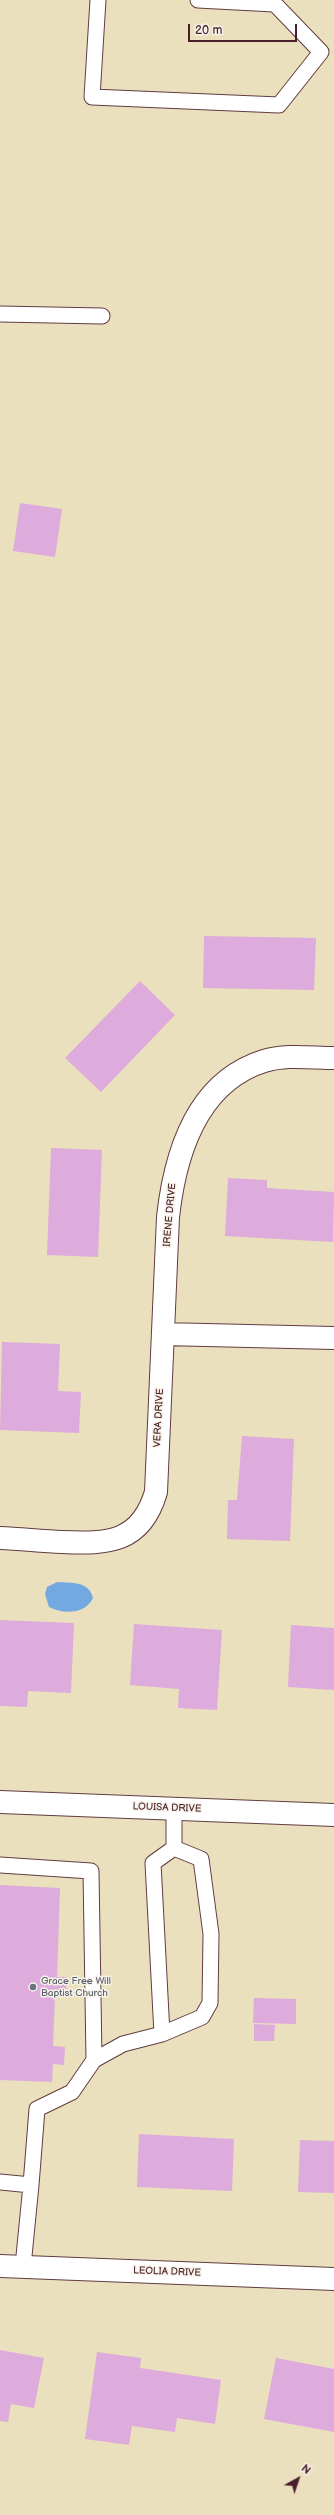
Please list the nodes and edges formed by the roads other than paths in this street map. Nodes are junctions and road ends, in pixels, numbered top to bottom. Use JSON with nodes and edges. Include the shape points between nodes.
{"nodes":[{"id":1,"x":98,"y":0,"type":"edge"},
{"id":2,"x":198,"y":0,"type":"edge"},
{"id":3,"x":272,"y":2,"type":"edge"},
{"id":4,"x":0,"y":314,"type":"edge"},
{"id":5,"x":102,"y":316,"type":"dead end"},
{"id":6,"x":334,"y":1058,"type":"edge"},
{"id":7,"x":163,"y":1334,"type":"junction"},
{"id":8,"x":334,"y":1338,"type":"edge"},
{"id":9,"x":0,"y":1538,"type":"edge"},
{"id":10,"x":0,"y":1802,"type":"edge"},
{"id":11,"x":174,"y":1809,"type":"junction"},
{"id":12,"x":334,"y":1815,"type":"edge"},
{"id":13,"x":174,"y":1848,"type":"junction"},
{"id":14,"x":0,"y":1865,"type":"edge"},
{"id":15,"x":162,"y":2034,"type":"junction"},
{"id":16,"x":94,"y":2060,"type":"junction"},
{"id":17,"x":0,"y":2182,"type":"edge"},
{"id":18,"x":31,"y":2186,"type":"junction"},
{"id":19,"x":0,"y":2266,"type":"edge"},
{"id":20,"x":23,"y":2266,"type":"junction"},
{"id":21,"x":334,"y":2279,"type":"edge"}],
"edges":[{"from":1,"to":3,"type":"lane","via":[[92,97],[278,105],[321,52]]},
{"from":2,"to":3,"type":"lane"},
{"from":4,"to":5,"type":"lane"},
{"from":6,"to":7,"type":"street","name":"IRENE DRIVE","via":[[266,1060],[248,1067],[228,1080],[199,1111],[186,1135],[171,1191]]},
{"from":7,"to":8,"type":"street"},
{"from":7,"to":9,"type":"street","name":"VERA DRIVE","via":[[156,1492],[150,1510],[138,1526],[119,1539],[96,1543]]},
{"from":10,"to":11,"type":"street","name":"LOUISA DRIVE"},
{"from":11,"to":12,"type":"street","name":"LOUISA DRIVE"},
{"from":11,"to":13,"type":"lane"},
{"from":13,"to":15,"type":"lane","via":[[153,1863]]},
{"from":13,"to":15,"type":"lane","via":[[201,1859],[212,1934],[210,2003],[202,2017]]},
{"from":14,"to":16,"type":"lane","via":[[91,1871]]},
{"from":15,"to":16,"type":"lane","via":[[123,2044]]},
{"from":16,"to":18,"type":"lane","via":[[72,2092],[37,2109]]},
{"from":17,"to":18,"type":"lane"},
{"from":18,"to":20,"type":"lane"},
{"from":19,"to":20,"type":"street","name":"LEOLIA DRIVE"},
{"from":20,"to":21,"type":"street","name":"LEOLIA DRIVE"}]}
